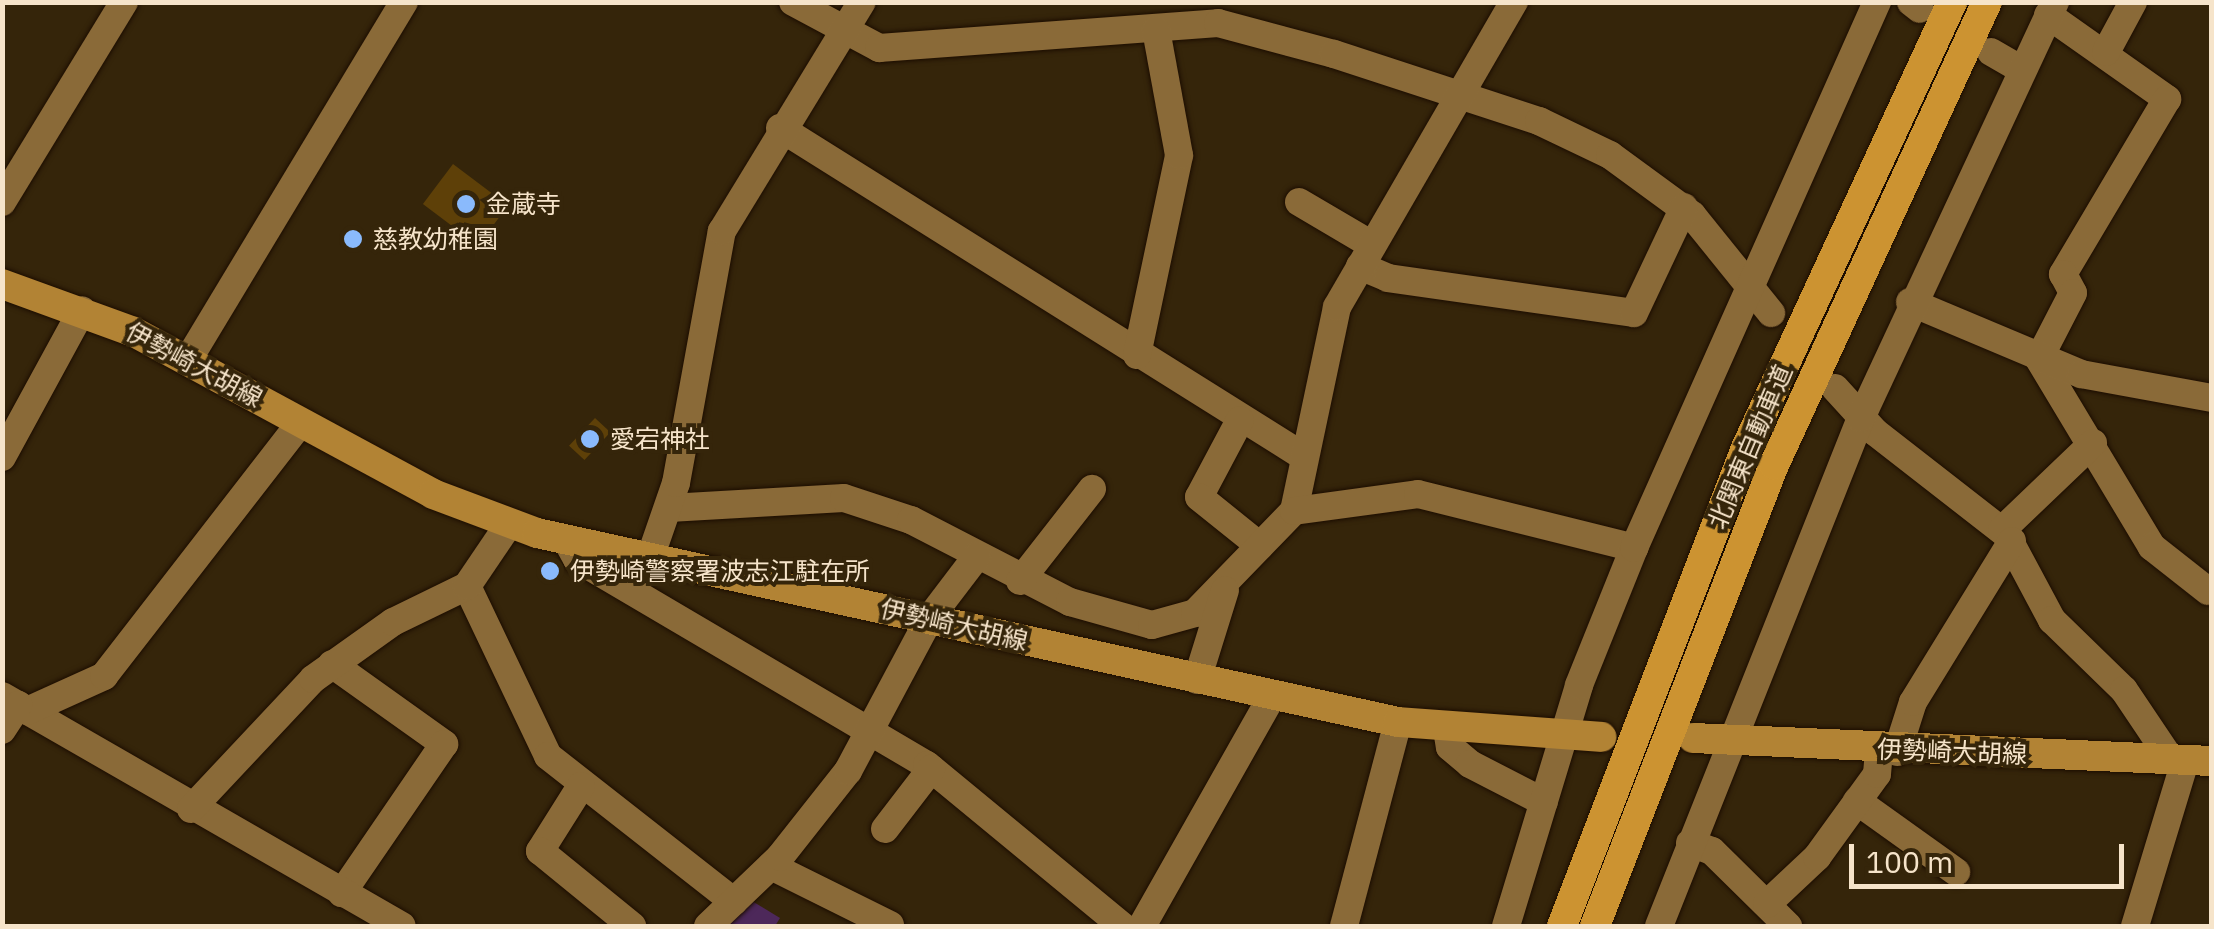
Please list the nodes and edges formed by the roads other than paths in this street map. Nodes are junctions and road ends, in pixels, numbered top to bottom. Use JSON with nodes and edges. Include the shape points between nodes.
{"nodes":[{"id":1,"x":124,"y":2,"type":"edge"},
{"id":2,"x":793,"y":2,"type":"edge"},
{"id":3,"x":862,"y":2,"type":"edge"},
{"id":4,"x":1514,"y":2,"type":"edge"},
{"id":5,"x":1876,"y":2,"type":"edge"},
{"id":6,"x":1952,"y":2,"type":"edge"},
{"id":7,"x":1987,"y":2,"type":"edge"},
{"id":8,"x":2133,"y":2,"type":"edge"},
{"id":9,"x":401,"y":4,"type":"edge"},
{"id":10,"x":2051,"y":9,"type":"edge"},
{"id":11,"x":1156,"y":30,"type":"junction"},
{"id":12,"x":841,"y":34,"type":"junction"},
{"id":13,"x":1991,"y":52,"type":"dead end"},
{"id":14,"x":2106,"y":52,"type":"junction"},
{"id":15,"x":2021,"y":69,"type":"junction"},
{"id":16,"x":1458,"y":95,"type":"junction"},
{"id":17,"x":780,"y":128,"type":"junction"},
{"id":18,"x":2,"y":202,"type":"edge"},
{"id":19,"x":1300,"y":202,"type":"dead end"},
{"id":20,"x":1684,"y":207,"type":"junction"},
{"id":21,"x":1366,"y":255,"type":"junction"},
{"id":22,"x":1746,"y":281,"type":"junction"},
{"id":23,"x":2,"y":284,"type":"edge"},
{"id":24,"x":1910,"y":302,"type":"junction"},
{"id":25,"x":82,"y":310,"type":"junction"},
{"id":26,"x":1771,"y":313,"type":"dead end"},
{"id":27,"x":2037,"y":353,"type":"junction"},
{"id":28,"x":1137,"y":355,"type":"junction"},
{"id":29,"x":188,"y":360,"type":"junction"},
{"id":30,"x":1835,"y":388,"type":"dead end"},
{"id":31,"x":2212,"y":398,"type":"edge"},
{"id":32,"x":1861,"y":418,"type":"junction"},
{"id":33,"x":1240,"y":420,"type":"junction"},
{"id":34,"x":301,"y":422,"type":"junction"},
{"id":35,"x":2093,"y":444,"type":"junction"},
{"id":36,"x":1303,"y":456,"type":"junction"},
{"id":37,"x":2,"y":458,"type":"edge"},
{"id":38,"x":1092,"y":488,"type":"dead end"},
{"id":39,"x":669,"y":508,"type":"junction"},
{"id":40,"x":1294,"y":511,"type":"junction"},
{"id":41,"x":510,"y":524,"type":"junction"},
{"id":42,"x":2007,"y":536,"type":"junction"},
{"id":43,"x":567,"y":541,"type":"junction"},
{"id":44,"x":1260,"y":546,"type":"junction"},
{"id":45,"x":1634,"y":548,"type":"junction"},
{"id":46,"x":976,"y":556,"type":"junction"},
{"id":47,"x":650,"y":558,"type":"junction"},
{"id":48,"x":1020,"y":581,"type":"junction"},
{"id":49,"x":1228,"y":582,"type":"junction"},
{"id":50,"x":467,"y":586,"type":"junction"},
{"id":51,"x":2208,"y":591,"type":"dead end"},
{"id":52,"x":930,"y":619,"type":"junction"},
{"id":53,"x":332,"y":664,"type":"junction"},
{"id":54,"x":1197,"y":680,"type":"junction"},
{"id":55,"x":1272,"y":696,"type":"junction"},
{"id":56,"x":16,"y":704,"type":"edge"},
{"id":57,"x":1398,"y":722,"type":"junction"},
{"id":58,"x":1447,"y":729,"type":"junction"},
{"id":59,"x":2,"y":730,"type":"edge"},
{"id":60,"x":872,"y":732,"type":"junction"},
{"id":61,"x":1563,"y":736,"type":"junction"},
{"id":62,"x":1601,"y":737,"type":"dead end"},
{"id":63,"x":1693,"y":738,"type":"dead end"},
{"id":64,"x":1734,"y":741,"type":"junction"},
{"id":65,"x":1888,"y":751,"type":"junction"},
{"id":66,"x":2189,"y":761,"type":"edge"},
{"id":67,"x":931,"y":769,"type":"junction"},
{"id":68,"x":581,"y":786,"type":"junction"},
{"id":69,"x":1857,"y":801,"type":"junction"},
{"id":70,"x":1544,"y":802,"type":"junction"},
{"id":71,"x":191,"y":810,"type":"junction"},
{"id":72,"x":885,"y":829,"type":"dead end"},
{"id":73,"x":1690,"y":843,"type":"junction"},
{"id":74,"x":771,"y":866,"type":"junction"},
{"id":75,"x":1956,"y":872,"type":"dead end"},
{"id":76,"x":342,"y":894,"type":"junction"},
{"id":77,"x":734,"y":902,"type":"junction"},
{"id":78,"x":1767,"y":904,"type":"junction"},
{"id":79,"x":890,"y":925,"type":"edge"},
{"id":80,"x":402,"y":926,"type":"edge"},
{"id":81,"x":632,"y":926,"type":"edge"},
{"id":82,"x":708,"y":926,"type":"edge"},
{"id":83,"x":1122,"y":926,"type":"edge"},
{"id":84,"x":1142,"y":926,"type":"edge"},
{"id":85,"x":1344,"y":926,"type":"edge"},
{"id":86,"x":1506,"y":926,"type":"edge"},
{"id":87,"x":1562,"y":926,"type":"edge"},
{"id":88,"x":1595,"y":926,"type":"edge"},
{"id":89,"x":1660,"y":926,"type":"edge"},
{"id":90,"x":1788,"y":926,"type":"edge"},
{"id":91,"x":2135,"y":926,"type":"edge"}],
"edges":[{"from":1,"to":18,"type":"street"},
{"from":2,"to":12,"type":"street"},
{"from":3,"to":12,"type":"street"},
{"from":4,"to":16,"type":"street"},
{"from":5,"to":22,"type":"street"},
{"from":6,"to":87,"type":"highway","name":"北関東自動車道","via":[[1746,448]]},
{"from":7,"to":88,"type":"highway","name":"北関東自動車道","via":[[1774,465]]},
{"from":8,"to":14,"type":"street"},
{"from":9,"to":29,"type":"street"},
{"from":10,"to":14,"type":"street"},
{"from":10,"to":15,"type":"street"},
{"from":11,"to":12,"type":"street","via":[[1014,32],[880,48]]},
{"from":11,"to":16,"type":"street","via":[[1242,26]]},
{"from":11,"to":28,"type":"street","via":[[1178,155]]},
{"from":12,"to":17,"type":"street"},
{"from":13,"to":15,"type":"street"},
{"from":14,"to":27,"type":"street","via":[[2167,99],[2063,274],[2073,293]]},
{"from":15,"to":24,"type":"street"},
{"from":16,"to":20,"type":"street","via":[[1574,136]]},
{"from":16,"to":21,"type":"street"},
{"from":17,"to":28,"type":"street"},
{"from":17,"to":39,"type":"street","via":[[714,256]]},
{"from":19,"to":21,"type":"street"},
{"from":20,"to":21,"type":"street","via":[[1634,312]]},
{"from":20,"to":22,"type":"street"},
{"from":21,"to":36,"type":"street","via":[[1331,324]]},
{"from":22,"to":26,"type":"street"},
{"from":22,"to":45,"type":"street"},
{"from":23,"to":25,"type":"main road","name":"伊勢崎大胡線"},
{"from":24,"to":27,"type":"street"},
{"from":24,"to":32,"type":"street"},
{"from":25,"to":29,"type":"main road","name":"伊勢崎大胡線"},
{"from":25,"to":37,"type":"street"},
{"from":27,"to":31,"type":"street","via":[[2081,374]]},
{"from":27,"to":35,"type":"street"},
{"from":28,"to":33,"type":"street"},
{"from":29,"to":34,"type":"main road","name":"伊勢崎大胡線"},
{"from":30,"to":32,"type":"street"},
{"from":32,"to":42,"type":"street"},
{"from":32,"to":64,"type":"street"},
{"from":33,"to":36,"type":"street"},
{"from":33,"to":44,"type":"street","via":[[1200,497]]},
{"from":34,"to":41,"type":"main road","name":"伊勢崎大胡線"},
{"from":34,"to":56,"type":"street","via":[[104,676]]},
{"from":35,"to":42,"type":"street"},
{"from":35,"to":51,"type":"street","via":[[2152,546]]},
{"from":36,"to":40,"type":"street"},
{"from":38,"to":48,"type":"street"},
{"from":39,"to":46,"type":"street","via":[[844,498]]},
{"from":39,"to":47,"type":"street"},
{"from":40,"to":44,"type":"street"},
{"from":40,"to":45,"type":"street","via":[[1418,494]]},
{"from":41,"to":43,"type":"main road","name":"伊勢崎大胡線"},
{"from":41,"to":50,"type":"street"},
{"from":42,"to":65,"type":"street"},
{"from":42,"to":66,"type":"street","via":[[2052,620]]},
{"from":43,"to":47,"type":"main road","name":"伊勢崎大胡線"},
{"from":43,"to":60,"type":"street","via":[[576,559]]},
{"from":44,"to":49,"type":"street"},
{"from":45,"to":61,"type":"street"},
{"from":46,"to":48,"type":"street"},
{"from":46,"to":52,"type":"street"},
{"from":47,"to":52,"type":"main road","name":"伊勢崎大胡線"},
{"from":48,"to":49,"type":"street","via":[[1162,626],[1196,613]]},
{"from":49,"to":54,"type":"street"},
{"from":50,"to":53,"type":"street"},
{"from":50,"to":68,"type":"street","via":[[535,739]]},
{"from":52,"to":54,"type":"main road","name":"伊勢崎大胡線"},
{"from":52,"to":60,"type":"street"},
{"from":53,"to":71,"type":"street"},
{"from":53,"to":76,"type":"street","via":[[444,744]]},
{"from":54,"to":55,"type":"main road","name":"伊勢崎大胡線"},
{"from":55,"to":57,"type":"main road","name":"伊勢崎大胡線"},
{"from":55,"to":84,"type":"street"},
{"from":56,"to":59,"type":"street"},
{"from":56,"to":71,"type":"street"},
{"from":57,"to":58,"type":"main road","name":"伊勢崎大胡線"},
{"from":57,"to":85,"type":"street"},
{"from":58,"to":61,"type":"main road","name":"伊勢崎大胡線"},
{"from":58,"to":70,"type":"street","via":[[1450,747],[1470,764]]},
{"from":60,"to":67,"type":"street"},
{"from":60,"to":74,"type":"street"},
{"from":61,"to":62,"type":"main road","name":"伊勢崎大胡線"},
{"from":61,"to":70,"type":"street"},
{"from":63,"to":64,"type":"main road","name":"伊勢崎大胡線"},
{"from":64,"to":65,"type":"main road","name":"伊勢崎大胡線"},
{"from":64,"to":73,"type":"street"},
{"from":65,"to":66,"type":"main road","name":"伊勢崎大胡線"},
{"from":65,"to":69,"type":"street"},
{"from":66,"to":91,"type":"street"},
{"from":67,"to":72,"type":"street"},
{"from":67,"to":83,"type":"street"},
{"from":68,"to":77,"type":"street"},
{"from":68,"to":81,"type":"street","via":[[540,851]]},
{"from":69,"to":75,"type":"street"},
{"from":69,"to":78,"type":"street"},
{"from":70,"to":86,"type":"street"},
{"from":71,"to":76,"type":"street"},
{"from":73,"to":78,"type":"street","via":[[1712,852]]},
{"from":73,"to":89,"type":"street"},
{"from":74,"to":77,"type":"street"},
{"from":74,"to":79,"type":"street"},
{"from":76,"to":80,"type":"street"},
{"from":77,"to":82,"type":"street"},
{"from":78,"to":90,"type":"street"}]}
